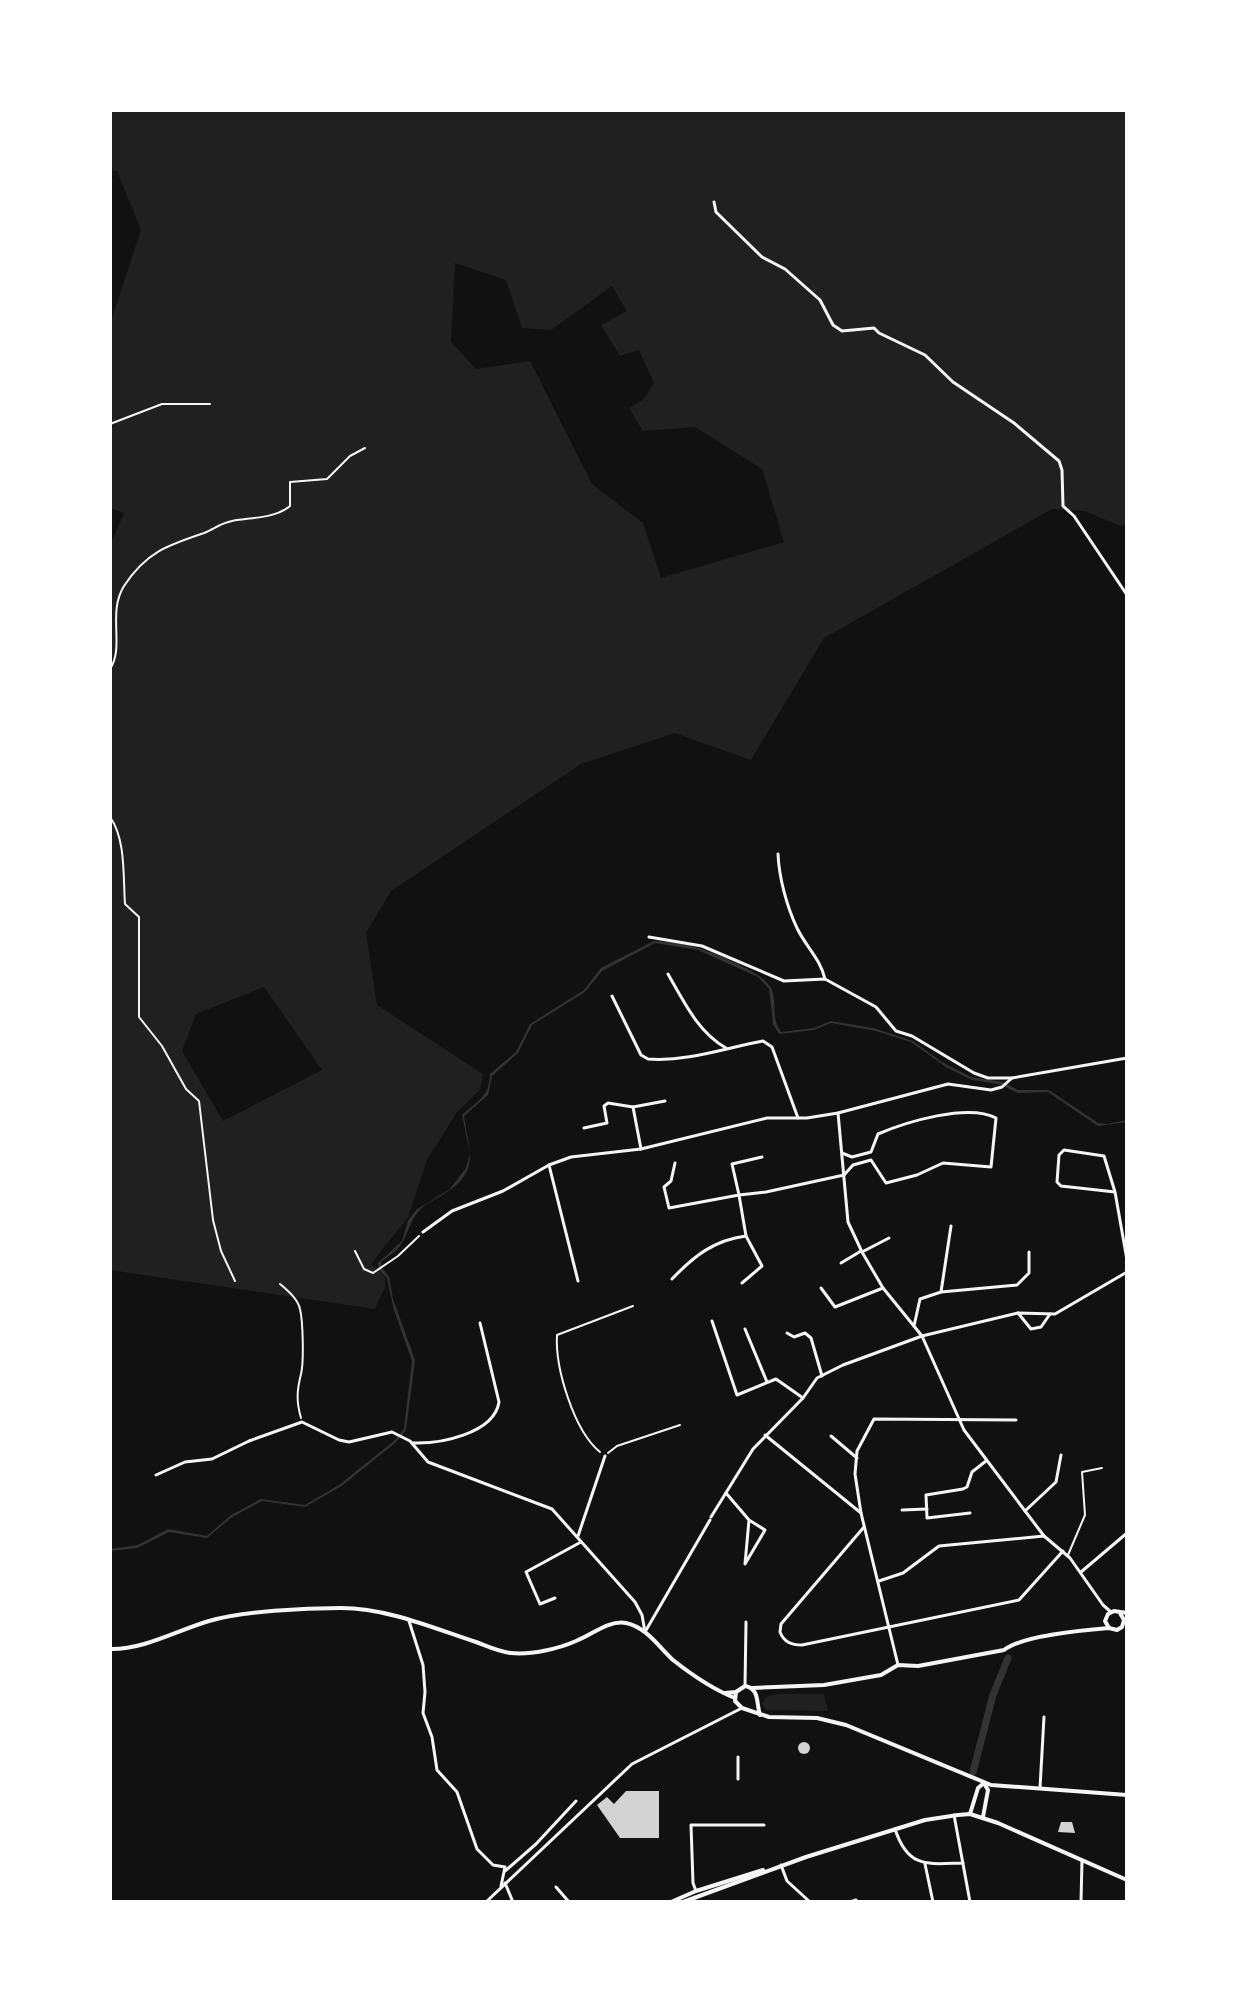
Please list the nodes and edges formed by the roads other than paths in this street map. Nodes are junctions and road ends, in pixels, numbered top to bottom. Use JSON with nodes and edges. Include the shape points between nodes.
{"nodes":[{"id":1,"x":714,"y":202,"type":"dead end"},
{"id":2,"x":1127,"y":595,"type":"edge"},
{"id":3,"x":1127,"y":706,"type":"edge"},
{"id":4,"x":1127,"y":731,"type":"edge"},
{"id":5,"x":778,"y":854,"type":"dead end"},
{"id":6,"x":649,"y":937,"type":"dead end"},
{"id":7,"x":668,"y":974,"type":"dead end"},
{"id":8,"x":825,"y":979,"type":"junction"},
{"id":9,"x":612,"y":996,"type":"dead end"},
{"id":10,"x":726,"y":1048,"type":"junction"},
{"id":11,"x":1127,"y":1058,"type":"edge"},
{"id":12,"x":1011,"y":1080,"type":"junction"},
{"id":13,"x":665,"y":1101,"type":"dead end"},
{"id":14,"x":633,"y":1107,"type":"junction"},
{"id":15,"x":838,"y":1113,"type":"junction"},
{"id":16,"x":798,"y":1118,"type":"junction"},
{"id":17,"x":584,"y":1128,"type":"dead end"},
{"id":18,"x":641,"y":1149,"type":"junction"},
{"id":19,"x":871,"y":1152,"type":"junction"},
{"id":20,"x":842,"y":1153,"type":"junction"},
{"id":21,"x":762,"y":1157,"type":"dead end"},
{"id":22,"x":871,"y":1160,"type":"junction"},
{"id":23,"x":675,"y":1163,"type":"dead end"},
{"id":24,"x":549,"y":1165,"type":"junction"},
{"id":25,"x":844,"y":1175,"type":"junction"},
{"id":26,"x":1115,"y":1192,"type":"junction"},
{"id":27,"x":739,"y":1195,"type":"junction"},
{"id":28,"x":951,"y":1226,"type":"dead end"},
{"id":29,"x":423,"y":1232,"type":"road end"},
{"id":30,"x":746,"y":1236,"type":"junction"},
{"id":31,"x":889,"y":1238,"type":"dead end"},
{"id":32,"x":861,"y":1252,"type":"junction"},
{"id":33,"x":1029,"y":1252,"type":"dead end"},
{"id":34,"x":1127,"y":1260,"type":"edge"},
{"id":35,"x":841,"y":1263,"type":"dead end"},
{"id":36,"x":1127,"y":1272,"type":"edge"},
{"id":37,"x":672,"y":1279,"type":"dead end"},
{"id":38,"x":578,"y":1281,"type":"dead end"},
{"id":39,"x":742,"y":1283,"type":"dead end"},
{"id":40,"x":821,"y":1288,"type":"dead end"},
{"id":41,"x":883,"y":1288,"type":"junction"},
{"id":42,"x":941,"y":1292,"type":"junction"},
{"id":43,"x":1018,"y":1313,"type":"junction"},
{"id":44,"x":1050,"y":1314,"type":"junction"},
{"id":45,"x":712,"y":1321,"type":"dead end"},
{"id":46,"x":480,"y":1323,"type":"dead end"},
{"id":47,"x":914,"y":1326,"type":"junction"},
{"id":48,"x":745,"y":1329,"type":"dead end"},
{"id":49,"x":787,"y":1333,"type":"dead end"},
{"id":50,"x":922,"y":1336,"type":"junction"},
{"id":51,"x":822,"y":1376,"type":"junction"},
{"id":52,"x":767,"y":1382,"type":"junction"},
{"id":53,"x":803,"y":1398,"type":"junction"},
{"id":54,"x":1016,"y":1420,"type":"dead end"},
{"id":55,"x":959,"y":1421,"type":"junction"},
{"id":56,"x":765,"y":1435,"type":"junction"},
{"id":57,"x":831,"y":1436,"type":"dead end"},
{"id":58,"x":412,"y":1443,"type":"junction"},
{"id":59,"x":1061,"y":1455,"type":"dead end"},
{"id":60,"x":605,"y":1456,"type":"road end"},
{"id":61,"x":857,"y":1458,"type":"junction"},
{"id":62,"x":986,"y":1461,"type":"junction"},
{"id":63,"x":1102,"y":1468,"type":"dead end"},
{"id":64,"x":156,"y":1475,"type":"dead end"},
{"id":65,"x":726,"y":1493,"type":"junction"},
{"id":66,"x":927,"y":1509,"type":"junction"},
{"id":67,"x":902,"y":1510,"type":"dead end"},
{"id":68,"x":1025,"y":1511,"type":"junction"},
{"id":69,"x":861,"y":1513,"type":"junction"},
{"id":70,"x":970,"y":1513,"type":"dead end"},
{"id":71,"x":749,"y":1520,"type":"junction"},
{"id":72,"x":864,"y":1527,"type":"junction"},
{"id":73,"x":1044,"y":1536,"type":"junction"},
{"id":74,"x":1126,"y":1536,"type":"edge"},
{"id":75,"x":579,"y":1540,"type":"junction"},
{"id":76,"x":1063,"y":1551,"type":"junction"},
{"id":77,"x":1068,"y":1556,"type":"junction"},
{"id":78,"x":1080,"y":1572,"type":"junction"},
{"id":79,"x":879,"y":1581,"type":"junction"},
{"id":80,"x":555,"y":1598,"type":"dead end"},
{"id":81,"x":1108,"y":1616,"type":"junction"},
{"id":82,"x":1126,"y":1617,"type":"edge"},
{"id":83,"x":409,"y":1621,"type":"junction"},
{"id":84,"x":746,"y":1622,"type":"dead end"},
{"id":85,"x":890,"y":1627,"type":"junction"},
{"id":86,"x":1122,"y":1627,"type":"junction"},
{"id":87,"x":1109,"y":1628,"type":"junction"},
{"id":88,"x":1090,"y":1629,"type":"junction"},
{"id":89,"x":1127,"y":1631,"type":"edge"},
{"id":90,"x":645,"y":1632,"type":"junction"},
{"id":91,"x":110,"y":1649,"type":"edge"},
{"id":92,"x":898,"y":1665,"type":"junction"},
{"id":93,"x":745,"y":1686,"type":"junction"},
{"id":94,"x":752,"y":1688,"type":"junction"},
{"id":95,"x":763,"y":1689,"type":"junction"},
{"id":96,"x":757,"y":1696,"type":"junction"},
{"id":97,"x":735,"y":1697,"type":"junction"},
{"id":98,"x":756,"y":1703,"type":"junction"},
{"id":99,"x":742,"y":1708,"type":"junction"},
{"id":100,"x":749,"y":1709,"type":"junction"},
{"id":101,"x":731,"y":1712,"type":"junction"},
{"id":102,"x":760,"y":1715,"type":"junction"},
{"id":103,"x":1044,"y":1717,"type":"dead end"},
{"id":104,"x":738,"y":1757,"type":"dead end"},
{"id":105,"x":738,"y":1779,"type":"dead end"},
{"id":106,"x":984,"y":1783,"type":"junction"},
{"id":107,"x":1040,"y":1788,"type":"junction"},
{"id":108,"x":1127,"y":1795,"type":"edge"},
{"id":109,"x":576,"y":1801,"type":"dead end"},
{"id":110,"x":970,"y":1814,"type":"junction"},
{"id":111,"x":954,"y":1815,"type":"junction"},
{"id":112,"x":983,"y":1817,"type":"junction"},
{"id":113,"x":764,"y":1825,"type":"dead end"},
{"id":114,"x":895,"y":1829,"type":"junction"},
{"id":115,"x":1082,"y":1860,"type":"junction"},
{"id":116,"x":963,"y":1863,"type":"junction"},
{"id":117,"x":925,"y":1864,"type":"junction"},
{"id":118,"x":781,"y":1865,"type":"junction"},
{"id":119,"x":505,"y":1871,"type":"junction"},
{"id":120,"x":1127,"y":1880,"type":"edge"},
{"id":121,"x":505,"y":1883,"type":"junction"},
{"id":122,"x":501,"y":1887,"type":"junction"},
{"id":123,"x":556,"y":1887,"type":"dead end"},
{"id":124,"x":697,"y":1893,"type":"junction"},
{"id":125,"x":856,"y":1900,"type":"dead end"},
{"id":126,"x":486,"y":1902,"type":"edge"},
{"id":127,"x":513,"y":1902,"type":"edge"},
{"id":128,"x":569,"y":1902,"type":"edge"},
{"id":129,"x":671,"y":1902,"type":"edge"},
{"id":130,"x":683,"y":1902,"type":"edge"},
{"id":131,"x":810,"y":1902,"type":"edge"},
{"id":132,"x":850,"y":1902,"type":"edge"},
{"id":133,"x":933,"y":1902,"type":"edge"},
{"id":134,"x":970,"y":1902,"type":"edge"},
{"id":135,"x":1081,"y":1902,"type":"edge"}],
"edges":[{"from":1,"to":2,"type":"street","via":[[716,212],[762,257],[785,269],[820,300],[833,325],[842,331],[874,328],[925,355],[1059,461],[1063,506]]},
{"from":3,"to":4,"type":"street"},
{"from":5,"to":8,"type":"street","via":[[798,929]]},
{"from":6,"to":8,"type":"street","via":[[702,946],[784,981]]},
{"from":7,"to":10,"type":"street","via":[[699,1025]]},
{"from":8,"to":12,"type":"street","via":[[876,1007],[896,1031],[981,1077]]},
{"from":9,"to":10,"type":"street","via":[[641,1055],[648,1059]]},
{"from":10,"to":16,"type":"street","via":[[763,1041],[772,1047]]},
{"from":11,"to":12,"type":"street"},
{"from":12,"to":15,"type":"street","via":[[991,1090],[948,1084]]},
{"from":13,"to":14,"type":"street"},
{"from":14,"to":17,"type":"street","via":[[608,1103],[607,1123]]},
{"from":14,"to":18,"type":"street"},
{"from":15,"to":16,"type":"street"},
{"from":15,"to":20,"type":"street"},
{"from":16,"to":18,"type":"street","via":[[767,1118]]},
{"from":18,"to":24,"type":"street","via":[[571,1157]]},
{"from":19,"to":20,"type":"street","via":[[852,1157]]},
{"from":19,"to":22,"type":"street"},
{"from":19,"to":22,"type":"street","via":[[878,1134],[894,1127],[960,1112],[996,1118],[991,1167],[943,1163],[886,1183]]},
{"from":20,"to":25,"type":"street"},
{"from":21,"to":27,"type":"street","via":[[732,1164]]},
{"from":22,"to":25,"type":"street","via":[[853,1165]]},
{"from":23,"to":27,"type":"street","via":[[664,1187],[669,1208]]},
{"from":24,"to":29,"type":"street","via":[[452,1211]]},
{"from":24,"to":38,"type":"street"},
{"from":25,"to":27,"type":"street"},
{"from":25,"to":32,"type":"street","via":[[848,1222]]},
{"from":26,"to":26,"type":"street","via":[[1104,1156],[1064,1150],[1059,1155],[1061,1186]]},
{"from":26,"to":34,"type":"street"},
{"from":27,"to":30,"type":"street"},
{"from":28,"to":42,"type":"street"},
{"from":30,"to":37,"type":"street","via":[[723,1239]]},
{"from":30,"to":39,"type":"street","via":[[762,1266]]},
{"from":31,"to":32,"type":"street"},
{"from":32,"to":35,"type":"street"},
{"from":32,"to":41,"type":"street"},
{"from":33,"to":42,"type":"street","via":[[1029,1273],[1017,1285]]},
{"from":36,"to":44,"type":"street"},
{"from":40,"to":41,"type":"street","via":[[835,1307]]},
{"from":41,"to":47,"type":"street"},
{"from":42,"to":47,"type":"street","via":[[920,1299]]},
{"from":43,"to":44,"type":"street"},
{"from":43,"to":44,"type":"street","via":[[1031,1329],[1041,1327]]},
{"from":43,"to":50,"type":"street"},
{"from":45,"to":52,"type":"street","via":[[737,1395]]},
{"from":46,"to":58,"type":"street","via":[[497,1411],[469,1434]]},
{"from":47,"to":50,"type":"street"},
{"from":48,"to":52,"type":"street"},
{"from":49,"to":51,"type":"street","via":[[811,1338]]},
{"from":50,"to":51,"type":"street"},
{"from":50,"to":55,"type":"street"},
{"from":51,"to":53,"type":"street"},
{"from":52,"to":53,"type":"street","via":[[776,1379]]},
{"from":53,"to":56,"type":"street"},
{"from":54,"to":55,"type":"street"},
{"from":55,"to":61,"type":"street","via":[[874,1419]]},
{"from":55,"to":62,"type":"street"},
{"from":56,"to":65,"type":"street"},
{"from":56,"to":69,"type":"street"},
{"from":57,"to":61,"type":"street"},
{"from":58,"to":64,"type":"street","via":[[388,1432],[349,1442],[302,1422],[212,1459],[185,1462]]},
{"from":58,"to":75,"type":"street","via":[[428,1462],[552,1509]]},
{"from":59,"to":68,"type":"street","via":[[1056,1482]]},
{"from":60,"to":75,"type":"street"},
{"from":61,"to":69,"type":"street"},
{"from":62,"to":66,"type":"street","via":[[972,1472],[967,1487],[926,1495]]},
{"from":62,"to":68,"type":"street"},
{"from":63,"to":77,"type":"lane","via":[[1082,1472],[1085,1515]]},
{"from":65,"to":71,"type":"street"},
{"from":65,"to":90,"type":"street"},
{"from":66,"to":67,"type":"street"},
{"from":66,"to":70,"type":"street","via":[[927,1518]]},
{"from":68,"to":73,"type":"street"},
{"from":69,"to":72,"type":"street"},
{"from":71,"to":71,"type":"street","via":[[746,1549],[745,1564],[765,1530]]},
{"from":72,"to":79,"type":"street"},
{"from":72,"to":85,"type":"street","via":[[781,1624],[780,1632],[792,1645],[802,1645]]},
{"from":73,"to":76,"type":"street"},
{"from":73,"to":79,"type":"street","via":[[939,1546],[903,1573]]},
{"from":74,"to":78,"type":"street"},
{"from":75,"to":80,"type":"street","via":[[526,1572],[540,1604]]},
{"from":75,"to":90,"type":"street","via":[[635,1602]]},
{"from":76,"to":77,"type":"street"},
{"from":76,"to":85,"type":"street","via":[[1019,1600]]},
{"from":77,"to":78,"type":"street"},
{"from":78,"to":81,"type":"street"},
{"from":79,"to":85,"type":"street"},
{"from":81,"to":82,"type":"street"},
{"from":81,"to":87,"type":"street"},
{"from":81,"to":88,"type":"street"},
{"from":82,"to":86,"type":"street"},
{"from":83,"to":90,"type":"street","via":[[511,1653],[574,1642],[619,1622]]},
{"from":83,"to":91,"type":"street","via":[[340,1608],[237,1615]]},
{"from":83,"to":119,"type":"street","via":[[423,1665],[423,1713],[437,1770],[457,1792],[477,1849]]},
{"from":84,"to":93,"type":"street"},
{"from":85,"to":92,"type":"street"},
{"from":86,"to":87,"type":"street"},
{"from":86,"to":89,"type":"street"},
{"from":87,"to":88,"type":"street"},
{"from":88,"to":92,"type":"street","via":[[1011,1644],[1004,1650]]},
{"from":90,"to":97,"type":"street","via":[[672,1658],[722,1694]]},
{"from":92,"to":95,"type":"street","via":[[881,1675],[853,1680]]},
{"from":93,"to":94,"type":"street"},
{"from":93,"to":97,"type":"street"},
{"from":94,"to":95,"type":"street"},
{"from":94,"to":96,"type":"street"},
{"from":95,"to":96,"type":"street"},
{"from":96,"to":98,"type":"street"},
{"from":97,"to":99,"type":"street"},
{"from":97,"to":101,"type":"street"},
{"from":98,"to":100,"type":"street"},
{"from":98,"to":102,"type":"street"},
{"from":99,"to":100,"type":"street"},
{"from":99,"to":101,"type":"street"},
{"from":100,"to":102,"type":"street"},
{"from":101,"to":121,"type":"street","via":[[632,1764]]},
{"from":102,"to":106,"type":"street","via":[[832,1721]]},
{"from":103,"to":107,"type":"street"},
{"from":104,"to":105,"type":"street"},
{"from":106,"to":107,"type":"street"},
{"from":106,"to":110,"type":"street"},
{"from":106,"to":112,"type":"street","via":[[988,1790]]},
{"from":107,"to":108,"type":"street"},
{"from":109,"to":119,"type":"street"},
{"from":110,"to":111,"type":"street"},
{"from":110,"to":112,"type":"street"},
{"from":111,"to":114,"type":"street"},
{"from":111,"to":116,"type":"street"},
{"from":112,"to":115,"type":"street"},
{"from":113,"to":124,"type":"street","via":[[691,1825]]},
{"from":114,"to":117,"type":"street","via":[[910,1858]]},
{"from":114,"to":118,"type":"street"},
{"from":115,"to":120,"type":"street"},
{"from":115,"to":135,"type":"street"},
{"from":116,"to":117,"type":"street"},
{"from":116,"to":134,"type":"street"},
{"from":117,"to":133,"type":"street"},
{"from":118,"to":124,"type":"street"},
{"from":118,"to":131,"type":"street","via":[[787,1881]]},
{"from":119,"to":122,"type":"street"},
{"from":121,"to":122,"type":"street"},
{"from":121,"to":127,"type":"street"},
{"from":122,"to":126,"type":"street"},
{"from":123,"to":128,"type":"street"},
{"from":124,"to":129,"type":"street"},
{"from":124,"to":130,"type":"street"},
{"from":125,"to":132,"type":"street"}]}
